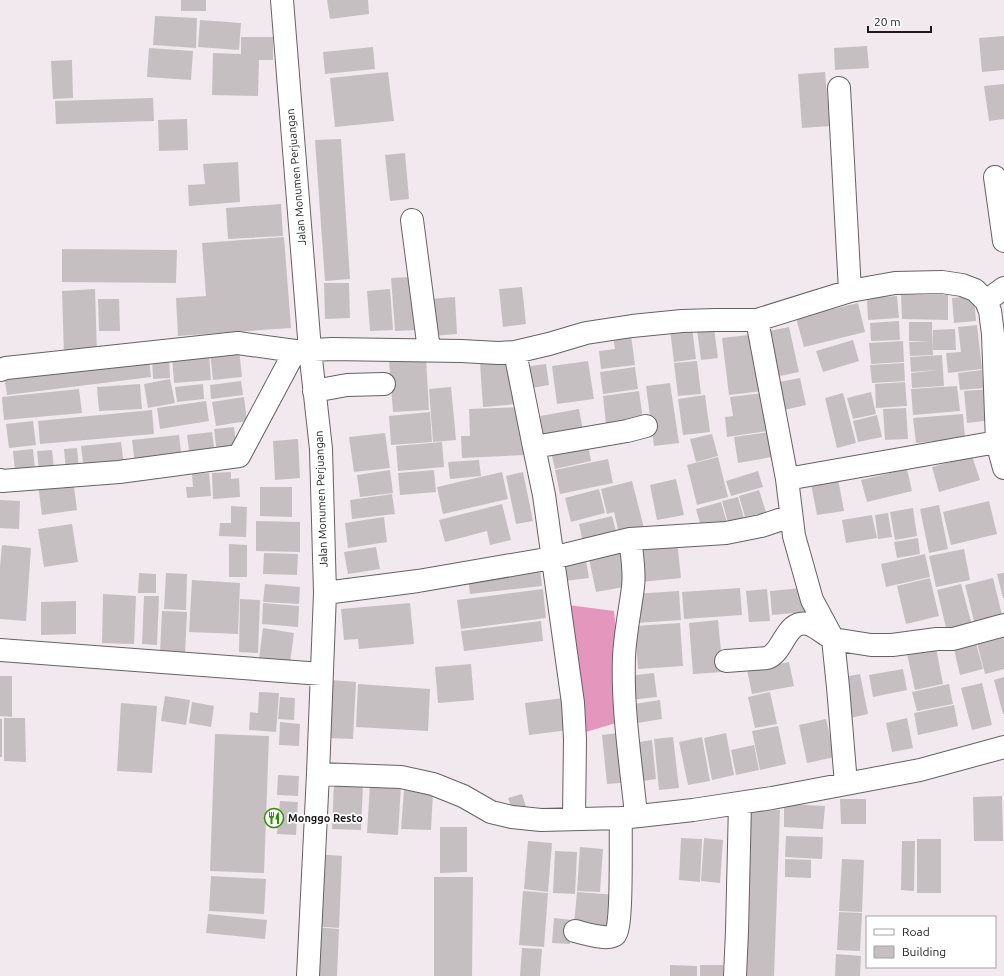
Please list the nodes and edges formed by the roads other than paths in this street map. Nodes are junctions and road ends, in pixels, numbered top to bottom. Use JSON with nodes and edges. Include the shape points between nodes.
{"nodes":[{"id":1,"x":282,"y":0,"type":"edge"},
{"id":2,"x":839,"y":88,"type":"dead end"},
{"id":3,"x":995,"y":177,"type":"dead end"},
{"id":4,"x":412,"y":220,"type":"dead end"},
{"id":5,"x":1004,"y":241,"type":"edge"},
{"id":6,"x":1004,"y":288,"type":"edge"},
{"id":7,"x":850,"y":291,"type":"junction"},
{"id":8,"x":986,"y":301,"type":"junction"},
{"id":9,"x":757,"y":320,"type":"junction"},
{"id":10,"x":303,"y":350,"type":"junction"},
{"id":11,"x":429,"y":350,"type":"junction"},
{"id":12,"x":515,"y":352,"type":"junction"},
{"id":13,"x":0,"y":370,"type":"edge"},
{"id":14,"x":384,"y":384,"type":"dead end"},
{"id":15,"x":314,"y":391,"type":"junction"},
{"id":16,"x":646,"y":426,"type":"dead end"},
{"id":17,"x":1000,"y":441,"type":"edge"},
{"id":18,"x":534,"y":447,"type":"junction"},
{"id":19,"x":1004,"y":468,"type":"edge"},
{"id":20,"x":787,"y":479,"type":"junction"},
{"id":21,"x":0,"y":480,"type":"edge"},
{"id":22,"x":792,"y":516,"type":"junction"},
{"id":23,"x":630,"y":539,"type":"junction"},
{"id":24,"x":552,"y":558,"type":"junction"},
{"id":25,"x":324,"y":593,"type":"junction"},
{"id":26,"x":1004,"y":625,"type":"edge"},
{"id":27,"x":833,"y":639,"type":"junction"},
{"id":28,"x":0,"y":650,"type":"edge"},
{"id":29,"x":726,"y":661,"type":"dead end"},
{"id":30,"x":322,"y":674,"type":"junction"},
{"id":31,"x":1004,"y":747,"type":"edge"},
{"id":32,"x":318,"y":774,"type":"junction"},
{"id":33,"x":846,"y":784,"type":"junction"},
{"id":34,"x":740,"y":804,"type":"junction"},
{"id":35,"x":629,"y":816,"type":"junction"},
{"id":36,"x":574,"y":818,"type":"junction"},
{"id":37,"x":575,"y":931,"type":"dead end"},
{"id":38,"x":308,"y":976,"type":"edge"},
{"id":39,"x":735,"y":976,"type":"edge"}],
"edges":[{"from":1,"to":10,"type":"street","name":"Jalan Monumen Perjuangan"},
{"from":2,"to":7,"type":"street"},
{"from":3,"to":5,"type":"street"},
{"from":4,"to":11,"type":"street"},
{"from":6,"to":8,"type":"street"},
{"from":7,"to":8,"type":"street","via":[[895,283],[942,282],[975,290]]},
{"from":7,"to":9,"type":"street"},
{"from":8,"to":17,"type":"street","via":[[993,334]]},
{"from":9,"to":12,"type":"street","via":[[632,326],[586,333]]},
{"from":9,"to":20,"type":"street"},
{"from":10,"to":11,"type":"street"},
{"from":10,"to":13,"type":"street","via":[[238,343]]},
{"from":10,"to":15,"type":"street","name":"Jalan Monumen Perjuangan"},
{"from":10,"to":21,"type":"street","via":[[239,456],[119,472]]},
{"from":11,"to":12,"type":"street"},
{"from":12,"to":18,"type":"street"},
{"from":14,"to":15,"type":"street","via":[[347,385]]},
{"from":15,"to":25,"type":"street","name":"Jalan Monumen Perjuangan","via":[[321,449]]},
{"from":16,"to":18,"type":"street"},
{"from":17,"to":19,"type":"street"},
{"from":17,"to":20,"type":"street"},
{"from":18,"to":24,"type":"street","via":[[544,495]]},
{"from":20,"to":22,"type":"street"},
{"from":22,"to":23,"type":"street","via":[[726,533]]},
{"from":22,"to":27,"type":"street","via":[[794,536],[812,600]]},
{"from":23,"to":24,"type":"street"},
{"from":23,"to":35,"type":"street","via":[[633,586],[624,656]]},
{"from":24,"to":25,"type":"street","via":[[418,581]]},
{"from":24,"to":36,"type":"street","via":[[573,703]]},
{"from":25,"to":30,"type":"street","name":"Jalan Monumen Perjuangan"},
{"from":26,"to":27,"type":"street","via":[[953,639],[892,645],[871,645]]},
{"from":27,"to":29,"type":"street","via":[[808,624],[799,625],[787,634],[773,656]]},
{"from":27,"to":33,"type":"street"},
{"from":28,"to":30,"type":"street"},
{"from":30,"to":32,"type":"street","name":"Jalan Monumen Perjuangan"},
{"from":31,"to":33,"type":"street","via":[[920,770]]},
{"from":32,"to":36,"type":"street","via":[[401,777],[433,784],[463,796],[491,812],[512,817],[541,820]]},
{"from":32,"to":38,"type":"street","name":"Jalan Monumen Perjuangan"},
{"from":33,"to":34,"type":"street"},
{"from":34,"to":35,"type":"street"},
{"from":34,"to":39,"type":"street"},
{"from":35,"to":36,"type":"street"},
{"from":35,"to":37,"type":"street","via":[[618,930],[610,937]]}]}
